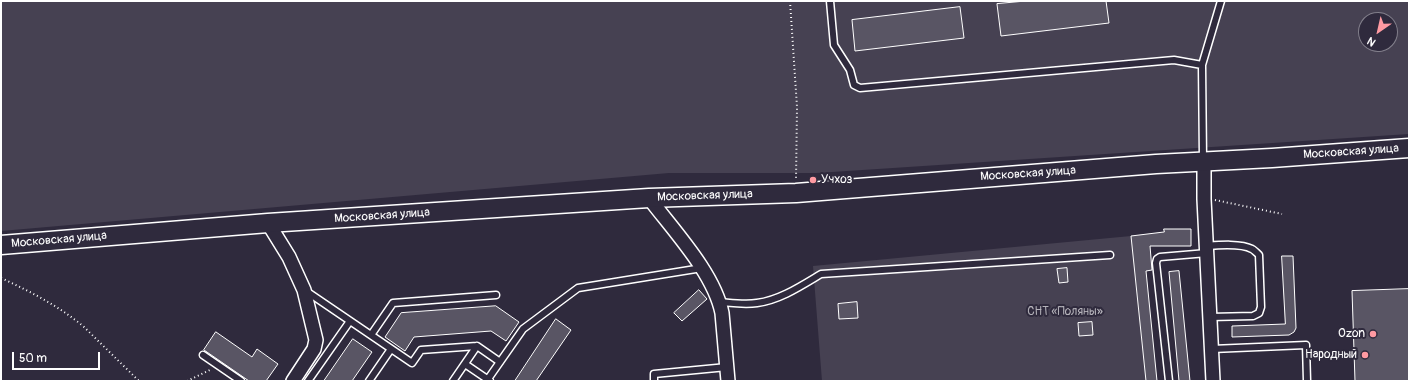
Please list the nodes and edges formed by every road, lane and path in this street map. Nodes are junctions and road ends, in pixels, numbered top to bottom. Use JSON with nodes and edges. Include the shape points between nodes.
{"nodes":[{"id":1,"x":790,"y":1,"type":"edge"},
{"id":2,"x":830,"y":1,"type":"edge"},
{"id":3,"x":1221,"y":1,"type":"edge"},
{"id":4,"x":1202,"y":65,"type":"junction"},
{"id":5,"x":1409,"y":148,"type":"edge"},
{"id":6,"x":1204,"y":161,"type":"junction"},
{"id":7,"x":796,"y":193,"type":"junction"},
{"id":8,"x":649,"y":198,"type":"junction"},
{"id":9,"x":1213,"y":200,"type":"dead end"},
{"id":10,"x":1282,"y":214,"type":"dead end"},
{"id":11,"x":268,"y":224,"type":"junction"},
{"id":12,"x":1,"y":245,"type":"edge"},
{"id":13,"x":1207,"y":250,"type":"junction"},
{"id":14,"x":1110,"y":255,"type":"dead end"},
{"id":15,"x":702,"y":268,"type":"junction"},
{"id":16,"x":1,"y":278,"type":"edge"},
{"id":17,"x":304,"y":290,"type":"junction"},
{"id":18,"x":496,"y":295,"type":"dead end"},
{"id":19,"x":720,"y":302,"type":"junction"},
{"id":20,"x":1210,"y":317,"type":"junction"},
{"id":21,"x":350,"y":321,"type":"junction"},
{"id":22,"x":371,"y":335,"type":"junction"},
{"id":23,"x":477,"y":346,"type":"junction"},
{"id":24,"x":392,"y":349,"type":"junction"},
{"id":25,"x":1212,"y":349,"type":"junction"},
{"id":26,"x":203,"y":355,"type":"dead end"},
{"id":27,"x":500,"y":362,"type":"junction"},
{"id":28,"x":464,"y":364,"type":"junction"},
{"id":29,"x":219,"y":366,"type":"junction"},
{"id":30,"x":727,"y":367,"type":"junction"},
{"id":31,"x":231,"y":378,"type":"edge"},
{"id":32,"x":489,"y":380,"type":"edge"},
{"id":33,"x":139,"y":381,"type":"edge"},
{"id":34,"x":187,"y":381,"type":"edge"},
{"id":35,"x":242,"y":381,"type":"edge"},
{"id":36,"x":293,"y":381,"type":"edge"},
{"id":37,"x":308,"y":381,"type":"edge"},
{"id":38,"x":369,"y":381,"type":"edge"},
{"id":39,"x":452,"y":381,"type":"edge"},
{"id":40,"x":654,"y":381,"type":"edge"},
{"id":41,"x":728,"y":381,"type":"edge"},
{"id":42,"x":1169,"y":381,"type":"edge"},
{"id":43,"x":1213,"y":381,"type":"edge"},
{"id":44,"x":1307,"y":381,"type":"edge"}],
"edges":[{"from":1,"to":7,"type":"path","via":[[797,107]]},
{"from":2,"to":4,"type":"lane","via":[[834,45],[850,70],[854,85],[860,88],[1174,60]]},
{"from":3,"to":4,"type":"lane"},
{"from":4,"to":6,"type":"lane"},
{"from":5,"to":6,"type":"main road","name":"Московская улица"},
{"from":6,"to":7,"type":"main road","name":"Московская улица"},
{"from":6,"to":13,"type":"street"},
{"from":7,"to":8,"type":"main road","name":"Московская улица"},
{"from":8,"to":11,"type":"main road","name":"Московская улица"},
{"from":8,"to":15,"type":"street"},
{"from":9,"to":10,"type":"path"},
{"from":11,"to":12,"type":"main road","name":"Московская улица"},
{"from":11,"to":17,"type":"street"},
{"from":13,"to":20,"type":"street"},
{"from":13,"to":20,"type":"lane","via":[[1220,245],[1246,246],[1259,255],[1259,313],[1253,316]]},
{"from":13,"to":42,"type":"lane","via":[[1157,259]]},
{"from":14,"to":19,"type":"lane","via":[[821,274],[766,301]]},
{"from":15,"to":19,"type":"street"},
{"from":15,"to":27,"type":"lane","via":[[578,288],[523,329]]},
{"from":16,"to":33,"type":"path","via":[[34,293],[73,318]]},
{"from":17,"to":21,"type":"lane"},
{"from":17,"to":36,"type":"street","via":[[316,340],[314,349]]},
{"from":18,"to":22,"type":"lane","via":[[393,303]]},
{"from":19,"to":30,"type":"street"},
{"from":20,"to":25,"type":"street"},
{"from":21,"to":22,"type":"lane"},
{"from":21,"to":37,"type":"lane"},
{"from":22,"to":24,"type":"lane"},
{"from":23,"to":24,"type":"lane","via":[[421,350],[412,363]]},
{"from":23,"to":27,"type":"lane"},
{"from":23,"to":28,"type":"lane"},
{"from":24,"to":38,"type":"lane"},
{"from":25,"to":43,"type":"street"},
{"from":25,"to":44,"type":"lane","via":[[1306,345]]},
{"from":26,"to":29,"type":"lane"},
{"from":27,"to":32,"type":"lane"},
{"from":28,"to":32,"type":"lane"},
{"from":28,"to":39,"type":"lane"},
{"from":29,"to":31,"type":"lane"},
{"from":29,"to":34,"type":"path"},
{"from":30,"to":40,"type":"lane","via":[[654,374]]},
{"from":30,"to":41,"type":"street"},
{"from":31,"to":35,"type":"lane"}]}
